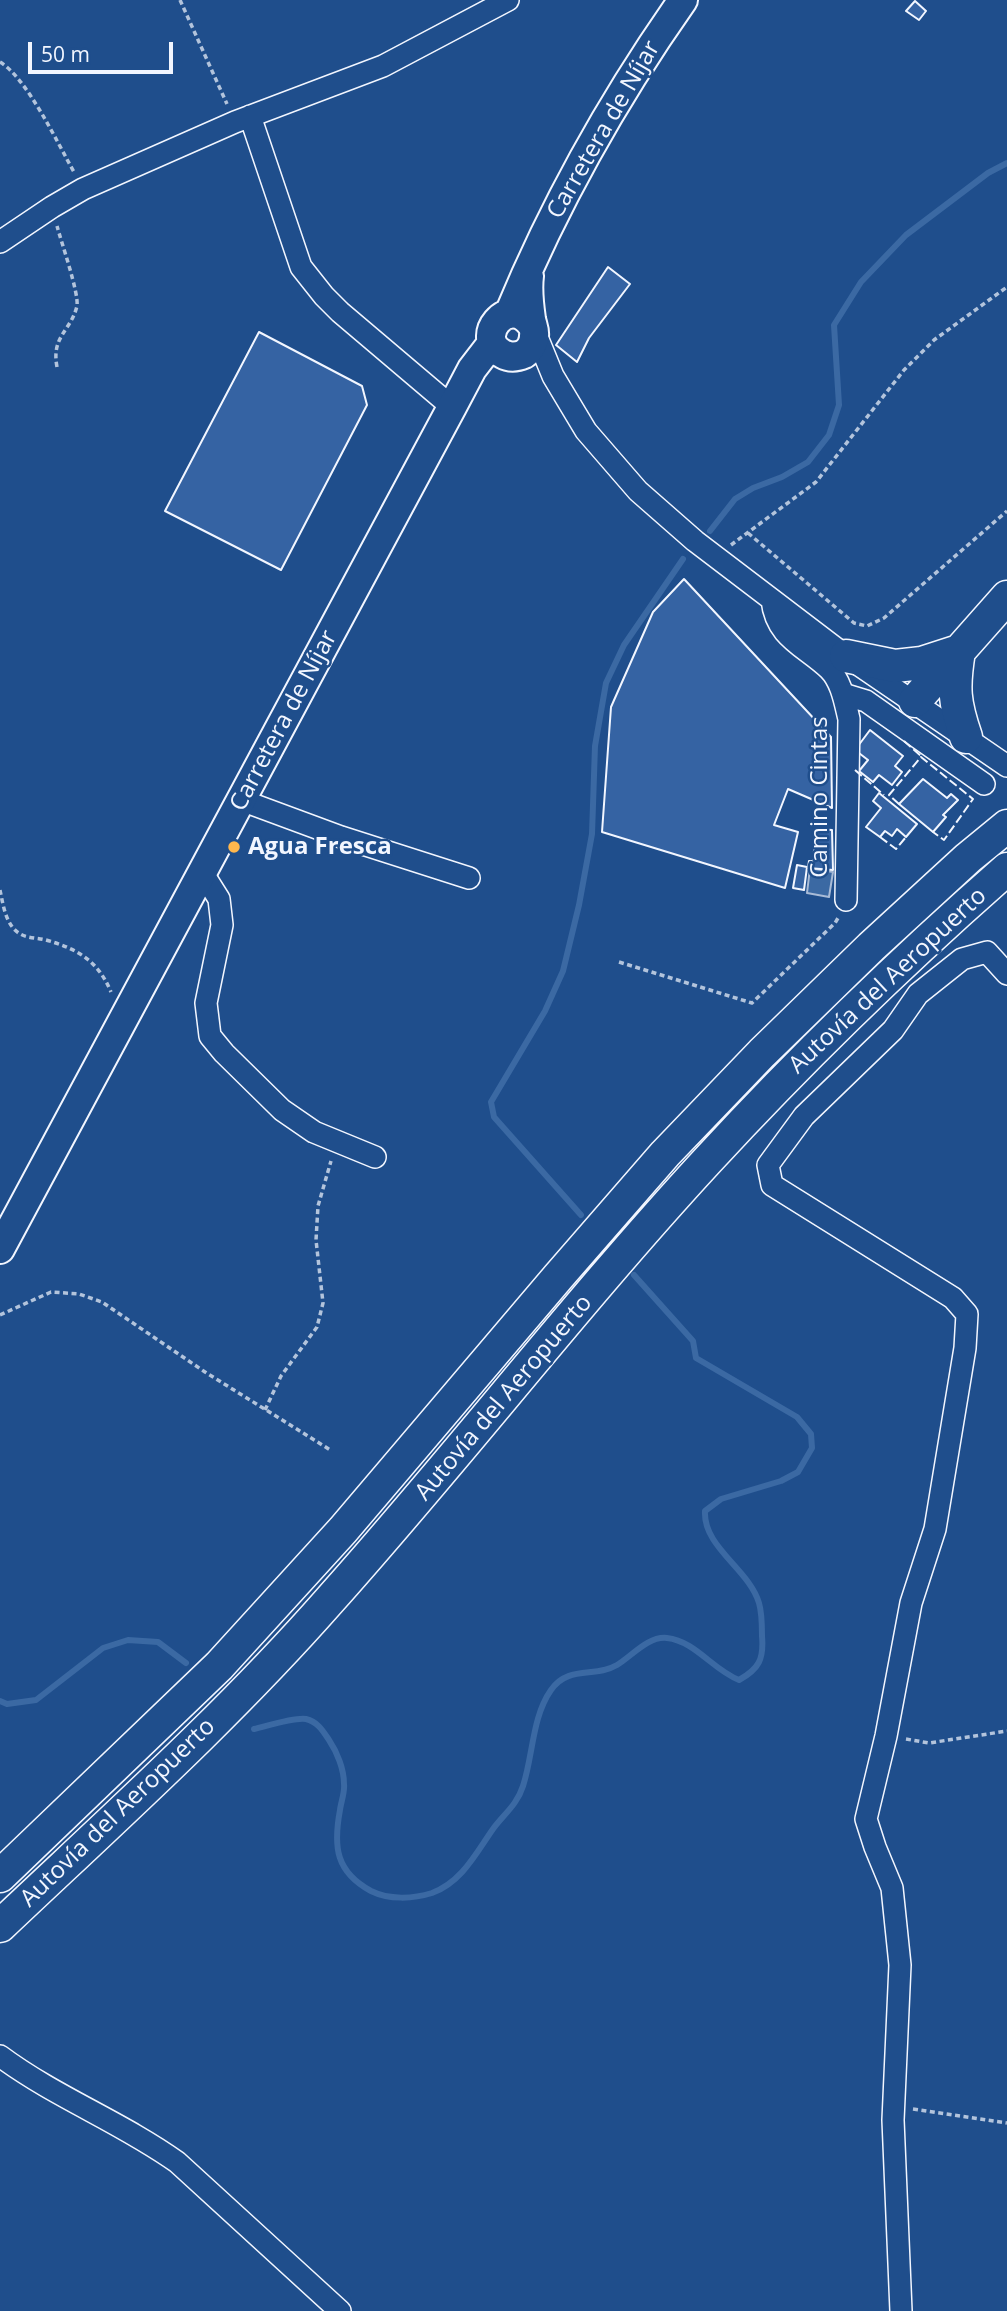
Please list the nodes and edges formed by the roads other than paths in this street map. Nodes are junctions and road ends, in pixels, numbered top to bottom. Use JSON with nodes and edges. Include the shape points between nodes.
{"nodes":[{"id":1,"x":508,"y":0,"type":"edge"},
{"id":2,"x":682,"y":0,"type":"edge"},
{"id":3,"x":243,"y":119,"type":"junction"},
{"id":4,"x":0,"y":242,"type":"edge"},
{"id":5,"x":524,"y":332,"type":"junction"},
{"id":6,"x":452,"y":407,"type":"junction"},
{"id":7,"x":1007,"y":597,"type":"edge"},
{"id":8,"x":772,"y":600,"type":"junction"},
{"id":9,"x":959,"y":651,"type":"junction"},
{"id":10,"x":846,"y":656,"type":"junction"},
{"id":11,"x":844,"y":694,"type":"junction"},
{"id":12,"x":915,"y":701,"type":"junction"},
{"id":13,"x":965,"y":737,"type":"junction"},
{"id":14,"x":1007,"y":766,"type":"edge"},
{"id":15,"x":984,"y":784,"type":"dead end"},
{"id":16,"x":241,"y":800,"type":"junction"},
{"id":17,"x":1007,"y":818,"type":"edge"},
{"id":18,"x":1007,"y":826,"type":"edge"},
{"id":19,"x":968,"y":858,"type":"junction"},
{"id":20,"x":1007,"y":869,"type":"edge"},
{"id":21,"x":202,"y":872,"type":"junction"},
{"id":22,"x":469,"y":878,"type":"dead end"},
{"id":23,"x":846,"y":900,"type":"road end"},
{"id":24,"x":1007,"y":974,"type":"edge"},
{"id":25,"x":375,"y":1157,"type":"dead end"},
{"id":26,"x":0,"y":1249,"type":"edge"},
{"id":27,"x":0,"y":1876,"type":"edge"},
{"id":28,"x":0,"y":1926,"type":"edge"},
{"id":29,"x":0,"y":2056,"type":"edge"},
{"id":30,"x":340,"y":2311,"type":"edge"},
{"id":31,"x":901,"y":2311,"type":"edge"}],
"edges":[{"from":1,"to":3,"type":"street","via":[[383,66]]},
{"from":2,"to":5,"type":"main road","name":"Carretera de Níjar","via":[[607,116],[530,262]]},
{"from":3,"to":4,"type":"street","via":[[83,189]]},
{"from":3,"to":6,"type":"street","via":[[301,267],[340,312]]},
{"from":5,"to":6,"type":"main road","name":"Carretera de Níjar","via":[[514,357],[500,354],[492,343]]},
{"from":5,"to":8,"type":"street","via":[[586,431],[638,491]]},
{"from":6,"to":16,"type":"main road","name":"Carretera de Níjar"},
{"from":7,"to":9,"type":"highway"},
{"from":8,"to":10,"type":"street"},
{"from":8,"to":11,"type":"street","name":"Camino Cintas","via":[[780,626],[831,671]]},
{"from":9,"to":10,"type":"highway","via":[[895,666]]},
{"from":9,"to":12,"type":"highway"},
{"from":9,"to":13,"type":"highway","via":[[956,708]]},
{"from":10,"to":12,"type":"street"},
{"from":11,"to":15,"type":"street","name":"Camino Cintas","via":[[866,701]]},
{"from":11,"to":23,"type":"street","name":"Camino Cintas","via":[[849,719]]},
{"from":12,"to":13,"type":"street"},
{"from":13,"to":14,"type":"street"},
{"from":16,"to":21,"type":"main road","name":"Carretera de Níjar"},
{"from":16,"to":22,"type":"street"},
{"from":17,"to":19,"type":"highway"},
{"from":18,"to":19,"type":"highway","name":"Autovía del Aeropuerto"},
{"from":19,"to":27,"type":"highway","name":"Autovía del Aeropuerto","via":[[733,1083],[656,1165],[228,1657]]},
{"from":20,"to":28,"type":"highway","name":"Autovía del Aeropuerto","via":[[818,1044],[635,1242],[327,1604],[145,1790]]},
{"from":21,"to":25,"type":"street","via":[[219,899],[222,925],[206,1003],[210,1036],[282,1110],[314,1132]]},
{"from":21,"to":26,"type":"main road","name":"Carretera de Níjar"},
{"from":24,"to":31,"type":"street","via":[[987,952],[962,959],[918,994],[893,1030],[804,1116],[768,1166],[772,1185],[953,1298],[967,1314],[935,1529],[911,1603],[866,1819],[892,1888],[900,1965],[894,2106]]},
{"from":29,"to":30,"type":"street","via":[[177,2162]]}]}
